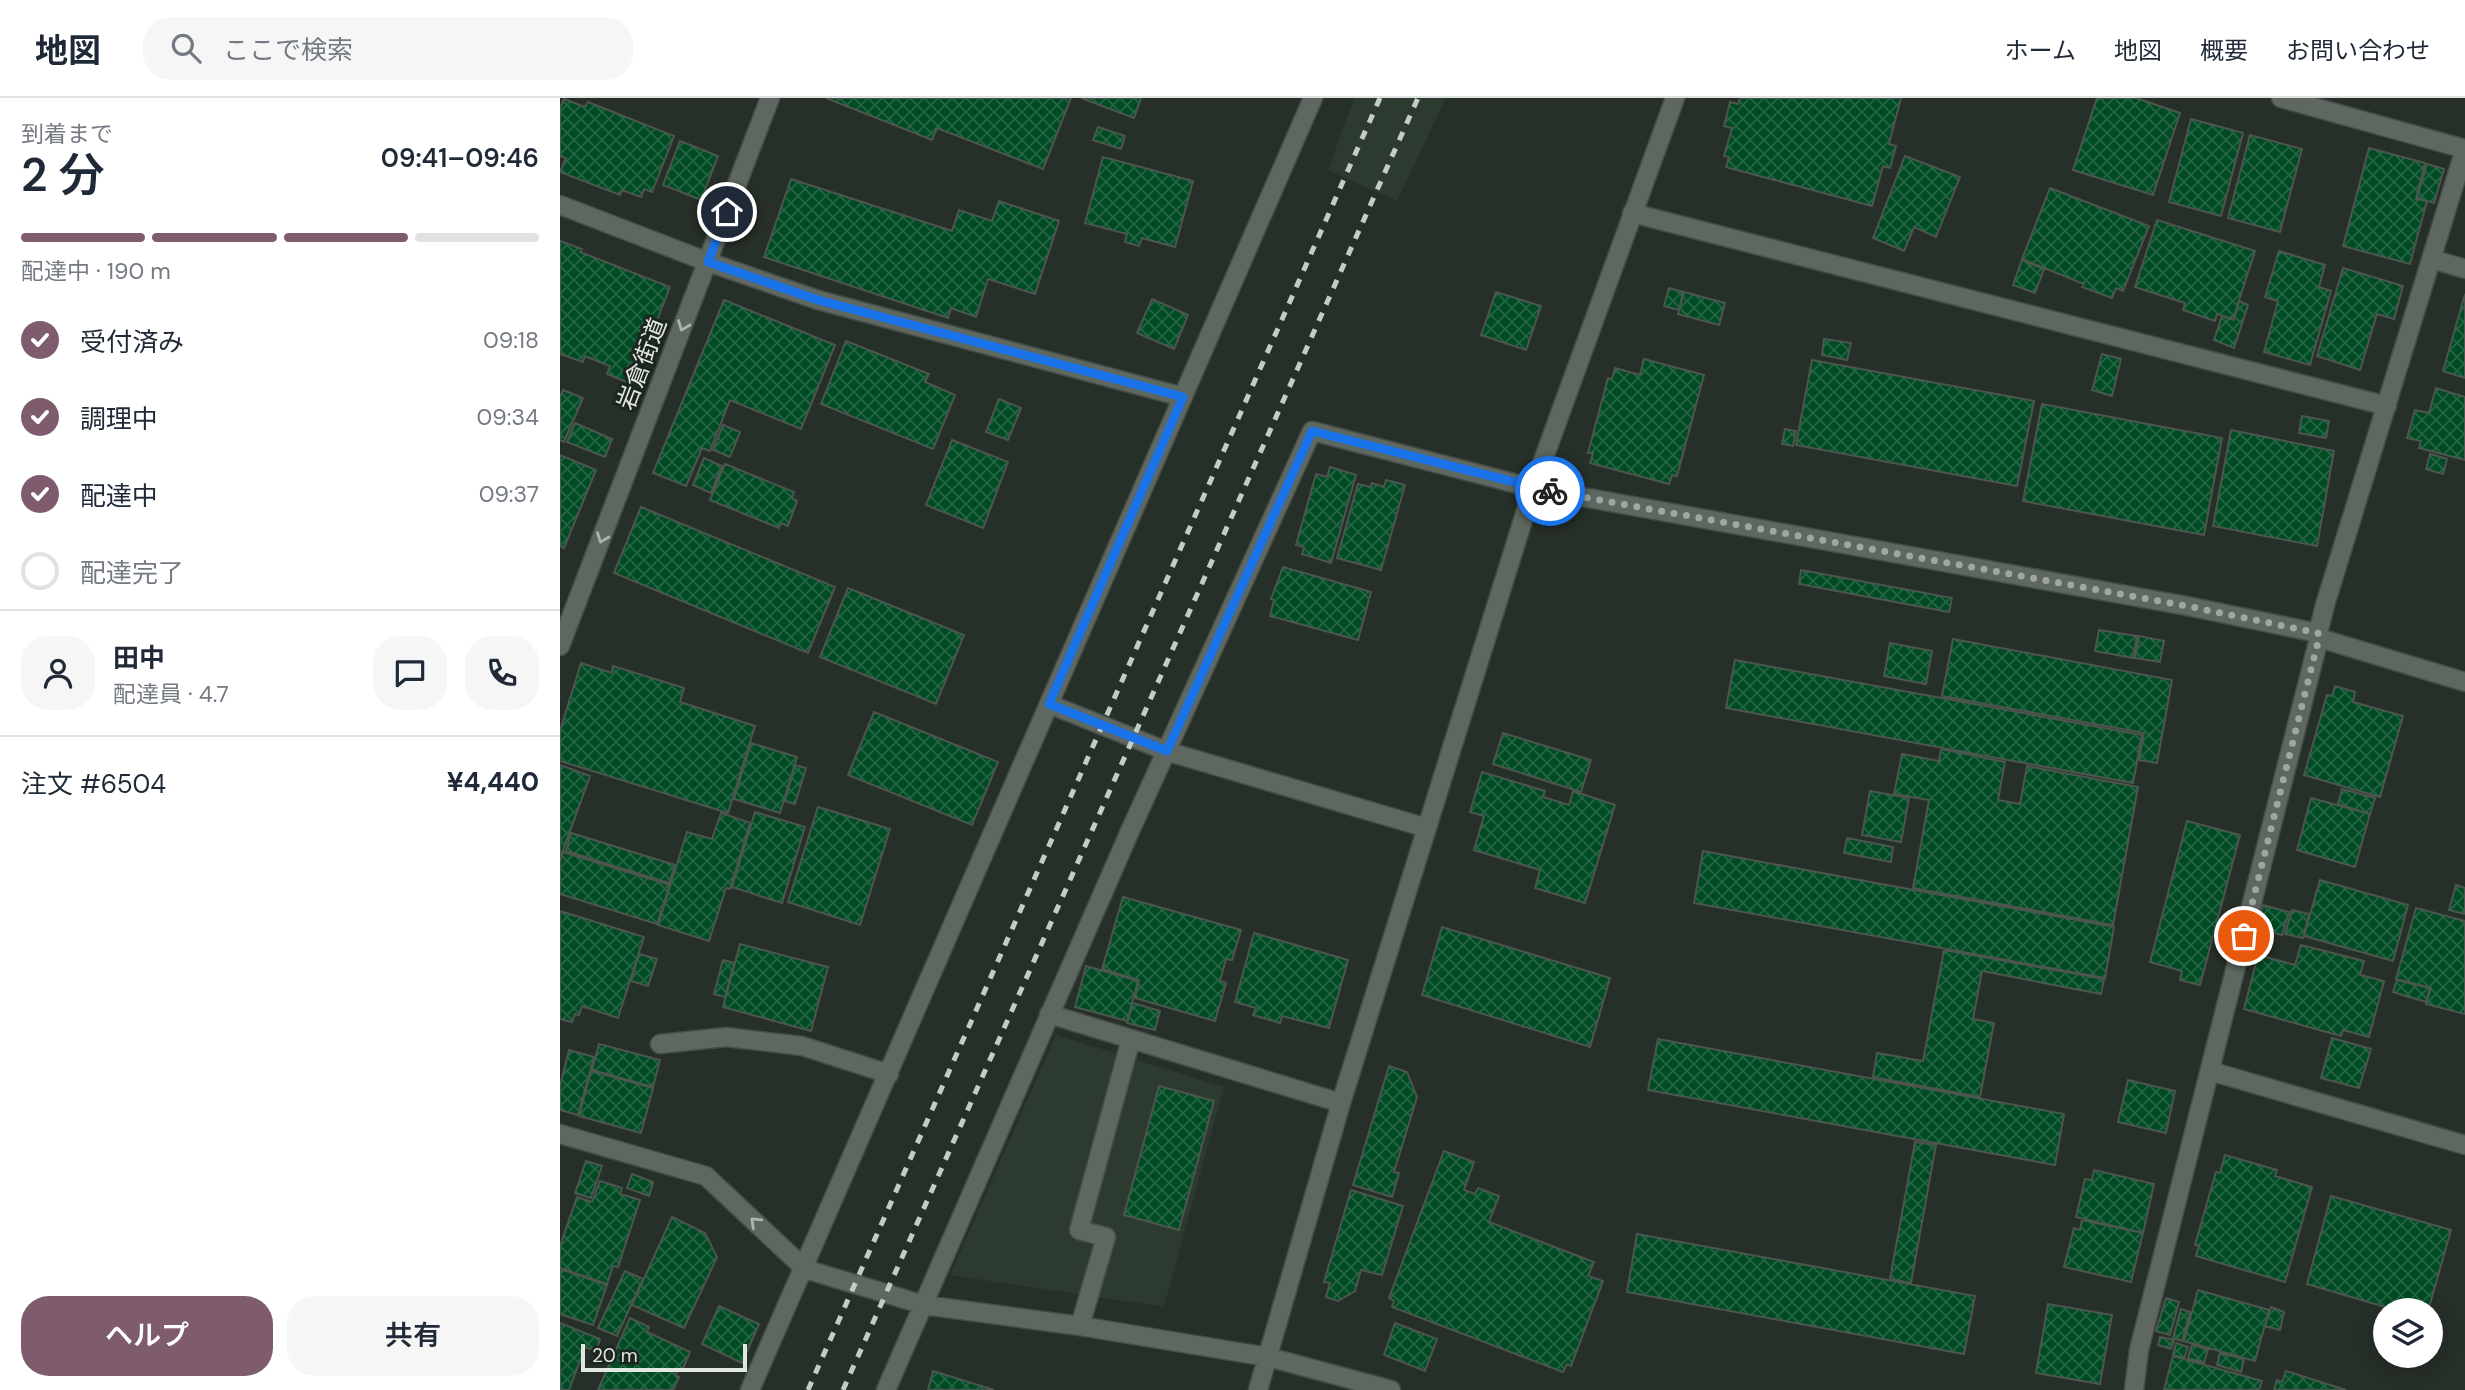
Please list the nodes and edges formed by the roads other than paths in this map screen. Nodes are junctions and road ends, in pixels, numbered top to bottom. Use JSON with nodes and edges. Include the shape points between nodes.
{"nodes":[{"id":1,"x":769,"y":98,"type":"edge"},
{"id":2,"x":1314,"y":98,"type":"edge"},
{"id":3,"x":1675,"y":98,"type":"edge"},
{"id":4,"x":2281,"y":98,"type":"edge"},
{"id":5,"x":560,"y":205,"type":"edge"},
{"id":6,"x":1632,"y":213,"type":"junction"},
{"id":7,"x":2432,"y":259,"type":"junction"},
{"id":8,"x":708,"y":262,"type":"junction"},
{"id":9,"x":2465,"y":269,"type":"edge"},
{"id":10,"x":1183,"y":397,"type":"junction"},
{"id":11,"x":2387,"y":406,"type":"junction"},
{"id":12,"x":1533,"y":488,"type":"junction"},
{"id":13,"x":2319,"y":636,"type":"junction"},
{"id":14,"x":560,"y":646,"type":"edge"},
{"id":15,"x":2465,"y":682,"type":"edge"},
{"id":16,"x":1049,"y":704,"type":"junction"},
{"id":17,"x":1167,"y":751,"type":"junction"},
{"id":18,"x":1427,"y":828,"type":"junction"},
{"id":19,"x":1049,"y":1014,"type":"junction"},
{"id":20,"x":1131,"y":1039,"type":"junction"},
{"id":21,"x":660,"y":1044,"type":"dead end"},
{"id":22,"x":2210,"y":1071,"type":"junction"},
{"id":23,"x":889,"y":1074,"type":"junction"},
{"id":24,"x":1340,"y":1103,"type":"junction"},
{"id":25,"x":560,"y":1134,"type":"edge"},
{"id":26,"x":2465,"y":1145,"type":"edge"},
{"id":27,"x":805,"y":1269,"type":"junction"},
{"id":28,"x":924,"y":1305,"type":"junction"},
{"id":29,"x":1080,"y":1326,"type":"junction"},
{"id":30,"x":1268,"y":1357,"type":"junction"},
{"id":31,"x":750,"y":1390,"type":"edge"},
{"id":32,"x":886,"y":1390,"type":"edge"},
{"id":33,"x":1258,"y":1390,"type":"edge"},
{"id":34,"x":1391,"y":1390,"type":"edge"},
{"id":35,"x":2134,"y":1390,"type":"edge"}],
"edges":[{"from":1,"to":8,"type":"street","name":"岩倉街道"},
{"from":2,"to":10,"type":"street"},
{"from":3,"to":6,"type":"street"},
{"from":4,"to":7,"type":"street","via":[[2465,149]]},
{"from":5,"to":8,"type":"street"},
{"from":6,"to":11,"type":"street"},
{"from":6,"to":12,"type":"street"},
{"from":7,"to":9,"type":"street"},
{"from":7,"to":11,"type":"street"},
{"from":8,"to":10,"type":"street","via":[[818,300]]},
{"from":8,"to":14,"type":"street","name":"岩倉街道","one_way":true},
{"from":10,"to":16,"type":"street"},
{"from":11,"to":13,"type":"street"},
{"from":12,"to":13,"type":"street","via":[[2187,606]]},
{"from":12,"to":17,"type":"street","via":[[1312,431]]},
{"from":12,"to":18,"type":"street"},
{"from":13,"to":15,"type":"street"},
{"from":13,"to":22,"type":"street"},
{"from":16,"to":17,"type":"street"},
{"from":16,"to":23,"type":"street"},
{"from":17,"to":18,"type":"street"},
{"from":17,"to":19,"type":"street"},
{"from":18,"to":24,"type":"street"},
{"from":19,"to":20,"type":"street"},
{"from":19,"to":28,"type":"street"},
{"from":20,"to":24,"type":"street"},
{"from":20,"to":29,"type":"street","via":[[1079,1230],[1105,1237]]},
{"from":21,"to":23,"type":"street","via":[[726,1037],[802,1046]]},
{"from":22,"to":26,"type":"street"},
{"from":22,"to":35,"type":"street","via":[[2139,1350]]},
{"from":23,"to":27,"type":"street"},
{"from":24,"to":30,"type":"street"},
{"from":27,"to":25,"type":"street","one_way":true,"via":[[706,1176]]},
{"from":27,"to":28,"type":"street"},
{"from":27,"to":31,"type":"street"},
{"from":28,"to":29,"type":"street"},
{"from":28,"to":32,"type":"street"},
{"from":29,"to":30,"type":"street"},
{"from":30,"to":33,"type":"street"},
{"from":30,"to":34,"type":"street"}]}
